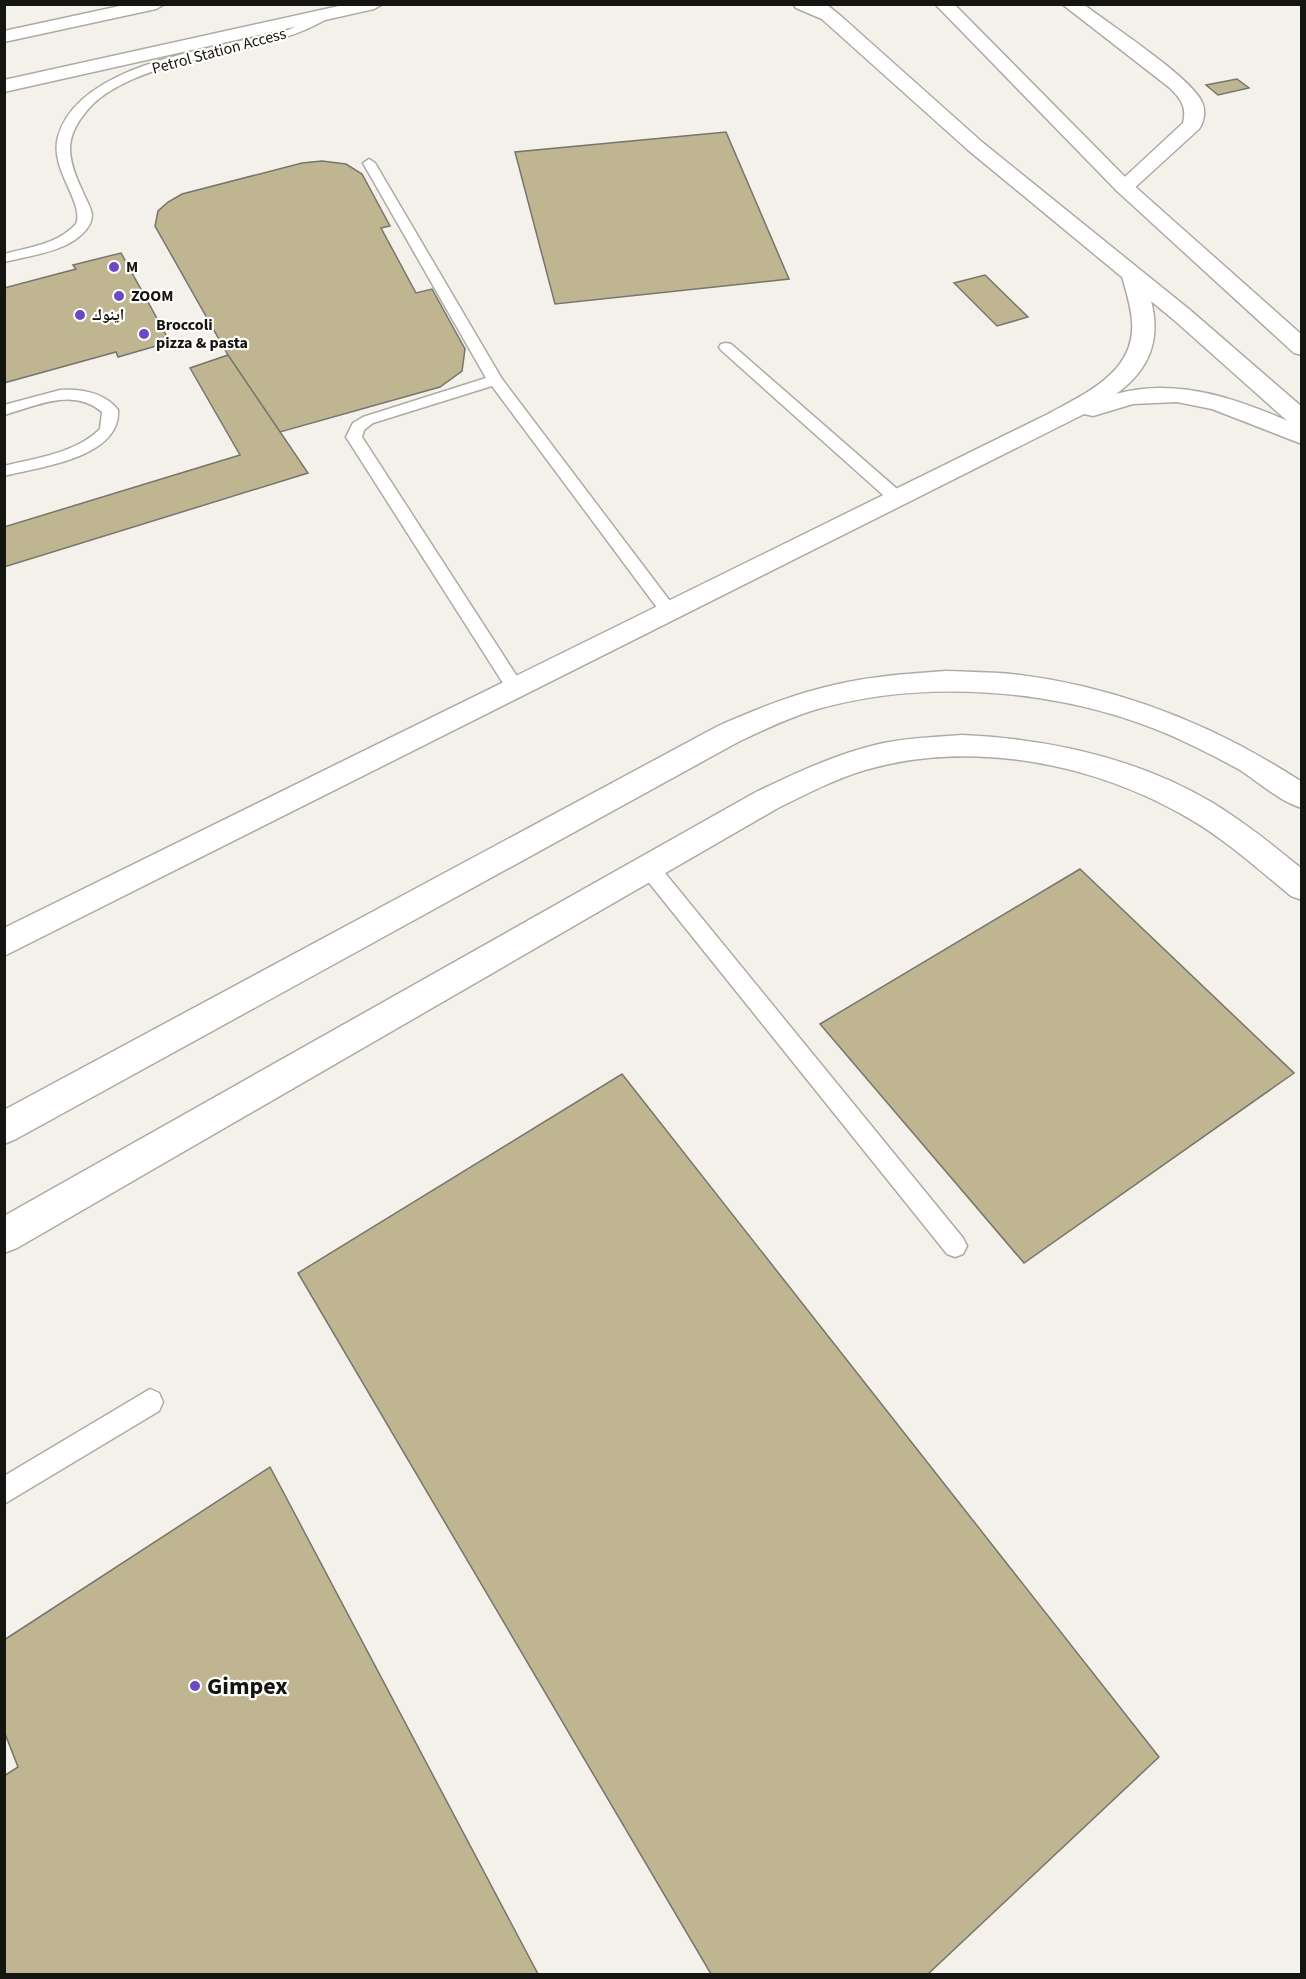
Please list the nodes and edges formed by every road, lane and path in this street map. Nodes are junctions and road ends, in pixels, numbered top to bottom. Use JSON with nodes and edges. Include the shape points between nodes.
{"nodes":[{"id":1,"x":156,"y":4,"type":"edge"},
{"id":2,"x":374,"y":4,"type":"edge"},
{"id":3,"x":802,"y":4,"type":"edge"},
{"id":4,"x":944,"y":4,"type":"edge"},
{"id":5,"x":1071,"y":4,"type":"edge"},
{"id":6,"x":821,"y":10,"type":"edge"},
{"id":7,"x":326,"y":15,"type":"junction"},
{"id":8,"x":4,"y":37,"type":"edge"},
{"id":9,"x":4,"y":86,"type":"edge"},
{"id":10,"x":369,"y":163,"type":"dead end"},
{"id":11,"x":1124,"y":187,"type":"junction"},
{"id":12,"x":4,"y":258,"type":"edge"},
{"id":13,"x":1133,"y":276,"type":"junction"},
{"id":14,"x":726,"y":347,"type":"dead end"},
{"id":15,"x":1302,"y":348,"type":"edge"},
{"id":16,"x":495,"y":380,"type":"junction"},
{"id":17,"x":4,"y":410,"type":"edge"},
{"id":18,"x":1057,"y":419,"type":"junction"},
{"id":19,"x":1302,"y":421,"type":"edge"},
{"id":20,"x":1302,"y":436,"type":"edge"},
{"id":21,"x":4,"y":471,"type":"edge"},
{"id":22,"x":898,"y":499,"type":"junction"},
{"id":23,"x":670,"y":613,"type":"junction"},
{"id":24,"x":516,"y":689,"type":"junction"},
{"id":25,"x":1302,"y":797,"type":"edge"},
{"id":26,"x":649,"y":868,"type":"junction"},
{"id":27,"x":1302,"y":887,"type":"edge"},
{"id":28,"x":4,"y":943,"type":"edge"},
{"id":29,"x":4,"y":1128,"type":"edge"},
{"id":30,"x":4,"y":1236,"type":"edge"},
{"id":31,"x":955,"y":1246,"type":"dead end"},
{"id":32,"x":150,"y":1402,"type":"dead end"},
{"id":33,"x":4,"y":1491,"type":"edge"}],
"edges":[{"from":1,"to":8,"type":"main road"},
{"from":2,"to":7,"type":"main road"},
{"from":3,"to":6,"type":"main road"},
{"from":4,"to":11,"type":"main road"},
{"from":5,"to":11,"type":"main road","via":[[1177,84],[1195,105],[1192,125]]},
{"from":6,"to":13,"type":"main road","via":[[973,145]]},
{"from":7,"to":9,"type":"main road"},
{"from":7,"to":12,"type":"lane","name":"Petrol Station Access","via":[[289,33],[158,65],[108,87],[89,101],[69,124],[61,149],[85,216],[82,225],[62,241]]},
{"from":10,"to":16,"type":"lane"},
{"from":11,"to":15,"type":"main road"},
{"from":13,"to":18,"type":"main road","via":[[1144,325],[1138,359],[1117,383]]},
{"from":13,"to":19,"type":"main road"},
{"from":14,"to":22,"type":"lane"},
{"from":16,"to":23,"type":"lane"},
{"from":16,"to":24,"type":"lane","via":[[368,420],[355,431],[354,437]]},
{"from":17,"to":21,"type":"lane","via":[[66,394],[86,395],[110,410],[111,423],[103,435],[87,446]]},
{"from":18,"to":20,"type":"main road","via":[[1134,397],[1174,394],[1226,405]]},
{"from":18,"to":22,"type":"main road"},
{"from":22,"to":23,"type":"main road"},
{"from":23,"to":24,"type":"main road"},
{"from":24,"to":28,"type":"main road"},
{"from":25,"to":29,"type":"main road","via":[[1237,754],[1186,730],[1081,695],[1028,686],[954,681],[871,687],[821,698],[773,713],[728,734]]},
{"from":26,"to":27,"type":"main road","via":[[821,773],[880,755],[943,747],[1008,748],[1073,759],[1138,780],[1200,810],[1257,849]]},
{"from":26,"to":30,"type":"main road"},
{"from":26,"to":31,"type":"lane"},
{"from":32,"to":33,"type":"lane"}]}
